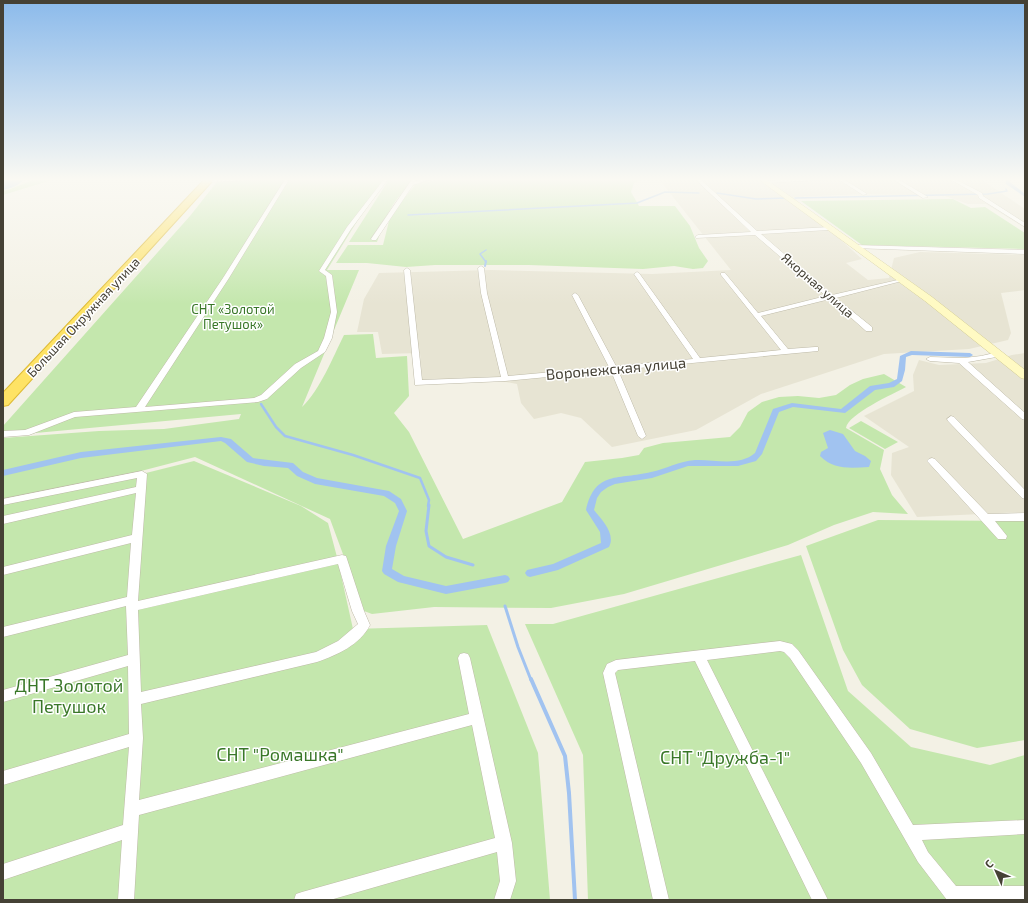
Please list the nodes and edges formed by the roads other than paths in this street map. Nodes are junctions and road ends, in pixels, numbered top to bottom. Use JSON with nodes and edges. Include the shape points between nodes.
{"nodes":[{"id":1,"x":172,"y":220,"type":"edge"},
{"id":2,"x":262,"y":220,"type":"edge"},
{"id":3,"x":355,"y":220,"type":"edge"},
{"id":4,"x":386,"y":220,"type":"edge"},
{"id":5,"x":742,"y":220,"type":"edge"},
{"id":6,"x":817,"y":220,"type":"edge"},
{"id":7,"x":1016,"y":220,"type":"edge"},
{"id":8,"x":1025,"y":226,"type":"edge"},
{"id":9,"x":828,"y":228,"type":"junction"},
{"id":10,"x":755,"y":232,"type":"junction"},
{"id":11,"x":698,"y":237,"type":"dead end"},
{"id":12,"x":374,"y":238,"type":"dead end"},
{"id":13,"x":855,"y":247,"type":"junction"},
{"id":14,"x":1025,"y":252,"type":"edge"},
{"id":15,"x":481,"y":268,"type":"dead end"},
{"id":16,"x":408,"y":270,"type":"dead end"},
{"id":17,"x":637,"y":274,"type":"dead end"},
{"id":18,"x":723,"y":274,"type":"dead end"},
{"id":19,"x":900,"y":280,"type":"junction"},
{"id":20,"x":575,"y":295,"type":"dead end"},
{"id":21,"x":832,"y":296,"type":"junction"},
{"id":22,"x":757,"y":315,"type":"junction"},
{"id":23,"x":869,"y":329,"type":"dead end"},
{"id":24,"x":815,"y":350,"type":"dead end"},
{"id":25,"x":786,"y":352,"type":"junction"},
{"id":26,"x":999,"y":354,"type":"junction"},
{"id":27,"x":930,"y":359,"type":"dead end"},
{"id":28,"x":698,"y":361,"type":"junction"},
{"id":29,"x":962,"y":361,"type":"junction"},
{"id":30,"x":614,"y":369,"type":"junction"},
{"id":31,"x":1025,"y":376,"type":"edge"},
{"id":32,"x":505,"y":379,"type":"junction"},
{"id":33,"x":3,"y":402,"type":"edge"},
{"id":34,"x":140,"y":408,"type":"junction"},
{"id":35,"x":1025,"y":417,"type":"edge"},
{"id":36,"x":951,"y":419,"type":"dead end"},
{"id":37,"x":3,"y":434,"type":"edge"},
{"id":38,"x":642,"y":436,"type":"dead end"},
{"id":39,"x":932,"y":461,"type":"dead end"},
{"id":40,"x":141,"y":489,"type":"junction"},
{"id":41,"x":1025,"y":496,"type":"edge"},
{"id":42,"x":3,"y":502,"type":"edge"},
{"id":43,"x":1025,"y":517,"type":"edge"},
{"id":44,"x":986,"y":518,"type":"junction"},
{"id":45,"x":3,"y":520,"type":"edge"},
{"id":46,"x":1002,"y":536,"type":"dead end"},
{"id":47,"x":136,"y":538,"type":"junction"},
{"id":48,"x":3,"y":571,"type":"edge"},
{"id":49,"x":132,"y":603,"type":"junction"},
{"id":50,"x":3,"y":632,"type":"edge"},
{"id":51,"x":698,"y":655,"type":"junction"},
{"id":52,"x":464,"y":658,"type":"dead end"},
{"id":53,"x":133,"y":659,"type":"junction"},
{"id":54,"x":3,"y":696,"type":"edge"},
{"id":55,"x":136,"y":699,"type":"junction"},
{"id":56,"x":476,"y":718,"type":"junction"},
{"id":57,"x":136,"y":738,"type":"junction"},
{"id":58,"x":3,"y":778,"type":"edge"},
{"id":59,"x":132,"y":809,"type":"junction"},
{"id":60,"x":1025,"y":827,"type":"edge"},
{"id":61,"x":130,"y":830,"type":"junction"},
{"id":62,"x":910,"y":833,"type":"junction"},
{"id":63,"x":504,"y":844,"type":"junction"},
{"id":64,"x":3,"y":872,"type":"edge"},
{"id":65,"x":1025,"y":894,"type":"edge"},
{"id":66,"x":955,"y":897,"type":"edge"},
{"id":67,"x":126,"y":900,"type":"edge"},
{"id":68,"x":302,"y":900,"type":"edge"},
{"id":69,"x":502,"y":900,"type":"edge"},
{"id":70,"x":661,"y":900,"type":"edge"},
{"id":71,"x":820,"y":900,"type":"edge"}],
"edges":[{"from":1,"to":33,"type":"highway","name":"Большая Окружная улица"},
{"from":2,"to":34,"type":"street"},
{"from":3,"to":34,"type":"street","via":[[322,271],[329,275],[334,312],[328,338],[321,352],[298,366],[260,399]]},
{"from":4,"to":12,"type":"street"},
{"from":5,"to":10,"type":"street","name":"Якорная улица"},
{"from":6,"to":9,"type":"street"},
{"from":7,"to":8,"type":"street"},
{"from":9,"to":10,"type":"street"},
{"from":9,"to":13,"type":"street"},
{"from":10,"to":11,"type":"street"},
{"from":10,"to":21,"type":"street","name":"Якорная улица"},
{"from":13,"to":14,"type":"street"},
{"from":13,"to":19,"type":"street"},
{"from":15,"to":32,"type":"street","via":[[484,293]]},
{"from":16,"to":32,"type":"street","name":"Воронежская улица","via":[[418,383]]},
{"from":17,"to":28,"type":"street"},
{"from":18,"to":22,"type":"street"},
{"from":19,"to":21,"type":"street"},
{"from":19,"to":26,"type":"street"},
{"from":20,"to":30,"type":"street"},
{"from":21,"to":22,"type":"street"},
{"from":21,"to":23,"type":"street","name":"Якорная улица"},
{"from":22,"to":25,"type":"street"},
{"from":24,"to":25,"type":"street","name":"Воронежская улица"},
{"from":25,"to":28,"type":"street","name":"Воронежская улица"},
{"from":26,"to":29,"type":"street","via":[[985,359]]},
{"from":26,"to":31,"type":"street"},
{"from":27,"to":29,"type":"street"},
{"from":28,"to":30,"type":"street","name":"Воронежская улица"},
{"from":29,"to":35,"type":"street"},
{"from":30,"to":32,"type":"street","name":"Воронежская улица"},
{"from":30,"to":38,"type":"street"},
{"from":34,"to":37,"type":"street","via":[[74,415],[26,433]]},
{"from":36,"to":41,"type":"street"},
{"from":39,"to":44,"type":"street"},
{"from":40,"to":42,"type":"street","via":[[142,474]]},
{"from":40,"to":45,"type":"street"},
{"from":40,"to":47,"type":"street"},
{"from":43,"to":44,"type":"street"},
{"from":44,"to":46,"type":"street"},
{"from":47,"to":48,"type":"street"},
{"from":47,"to":49,"type":"street"},
{"from":49,"to":50,"type":"street"},
{"from":49,"to":53,"type":"street"},
{"from":49,"to":55,"type":"street","via":[[342,559],[364,625],[356,636],[337,650],[316,657]]},
{"from":51,"to":62,"type":"street","via":[[780,646],[791,651],[866,758]]},
{"from":51,"to":70,"type":"street","via":[[616,665],[609,673]]},
{"from":51,"to":71,"type":"street"},
{"from":52,"to":56,"type":"street"},
{"from":53,"to":54,"type":"street"},
{"from":53,"to":55,"type":"street"},
{"from":55,"to":57,"type":"street"},
{"from":56,"to":59,"type":"street"},
{"from":56,"to":63,"type":"street"},
{"from":57,"to":58,"type":"street"},
{"from":57,"to":59,"type":"street"},
{"from":59,"to":61,"type":"street"},
{"from":60,"to":62,"type":"street"},
{"from":61,"to":64,"type":"street"},
{"from":61,"to":67,"type":"street"},
{"from":62,"to":66,"type":"street","via":[[923,857]]},
{"from":63,"to":68,"type":"street"},
{"from":63,"to":69,"type":"street","via":[[508,881]]},
{"from":65,"to":66,"type":"street"}]}
